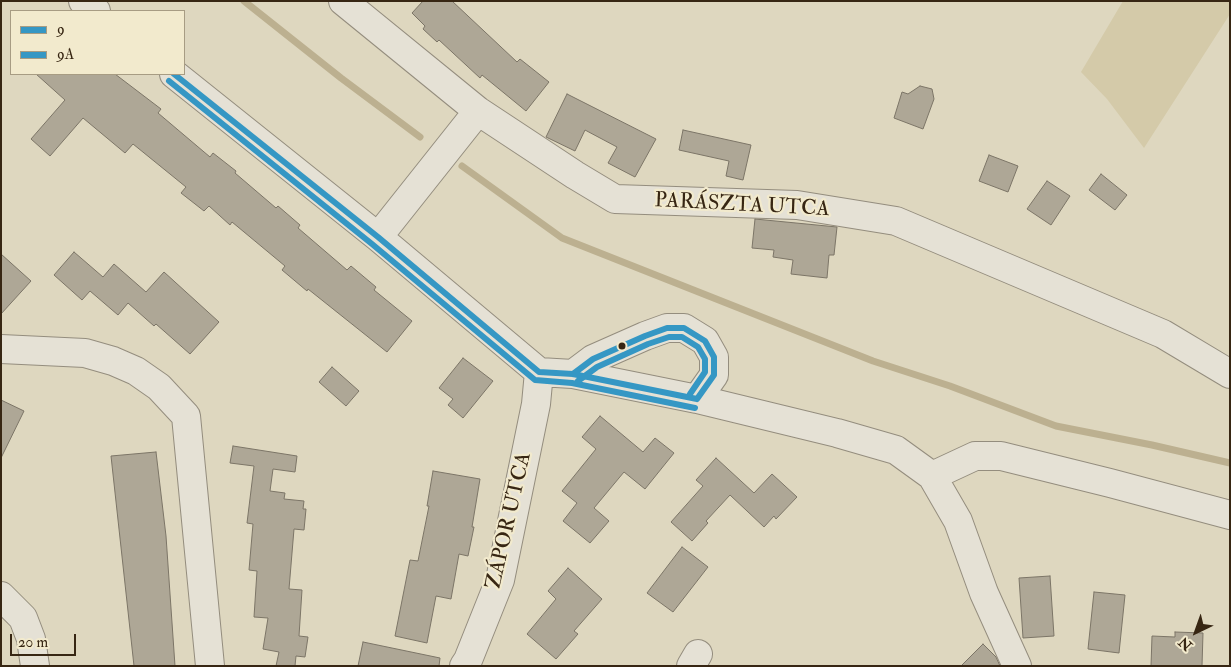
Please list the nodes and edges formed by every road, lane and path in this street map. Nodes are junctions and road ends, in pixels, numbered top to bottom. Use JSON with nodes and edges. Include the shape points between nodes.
{"nodes":[{"id":1,"x":83,"y":1,"type":"edge"},
{"id":2,"x":343,"y":1,"type":"edge"},
{"id":3,"x":95,"y":10,"type":"edge"},
{"id":4,"x":175,"y":75,"type":"edge"},
{"id":5,"x":478,"y":111,"type":"junction"},
{"id":6,"x":378,"y":237,"type":"junction"},
{"id":7,"x":1,"y":349,"type":"edge"},
{"id":8,"x":540,"y":372,"type":"junction"},
{"id":9,"x":573,"y":374,"type":"junction"},
{"id":10,"x":1230,"y":374,"type":"edge"},
{"id":11,"x":697,"y":399,"type":"junction"},
{"id":12,"x":932,"y":476,"type":"junction"},
{"id":13,"x":1230,"y":515,"type":"edge"},
{"id":14,"x":1,"y":596,"type":"edge"},
{"id":15,"x":36,"y":666,"type":"edge"},
{"id":16,"x":210,"y":666,"type":"edge"},
{"id":17,"x":464,"y":666,"type":"edge"},
{"id":18,"x":1017,"y":666,"type":"edge"}],
"edges":[{"from":1,"to":3,"type":"street"},
{"from":2,"to":5,"type":"street","name":"PARÁSZTA UTCA"},
{"from":4,"to":6,"type":"street"},
{"from":5,"to":6,"type":"street"},
{"from":5,"to":10,"type":"street","name":"PARÁSZTA UTCA","via":[[615,199],[797,205],[896,221],[1163,334]]},
{"from":6,"to":8,"type":"street"},
{"from":7,"to":16,"type":"street","via":[[85,353],[113,361],[136,370],[159,387],[186,416]]},
{"from":8,"to":9,"type":"street"},
{"from":8,"to":17,"type":"street","name":"ZÁPOR UTCA","via":[[500,580]]},
{"from":9,"to":11,"type":"street"},
{"from":9,"to":11,"type":"street","via":[[594,359],[645,336],[667,328],[684,328],[706,341],[714,358],[714,375]]},
{"from":11,"to":12,"type":"street","via":[[896,450]]},
{"from":12,"to":13,"type":"street","via":[[974,456],[1001,456]]},
{"from":12,"to":18,"type":"street","via":[[958,521],[984,593]]},
{"from":14,"to":15,"type":"street","via":[[23,618],[32,639]]}]}
